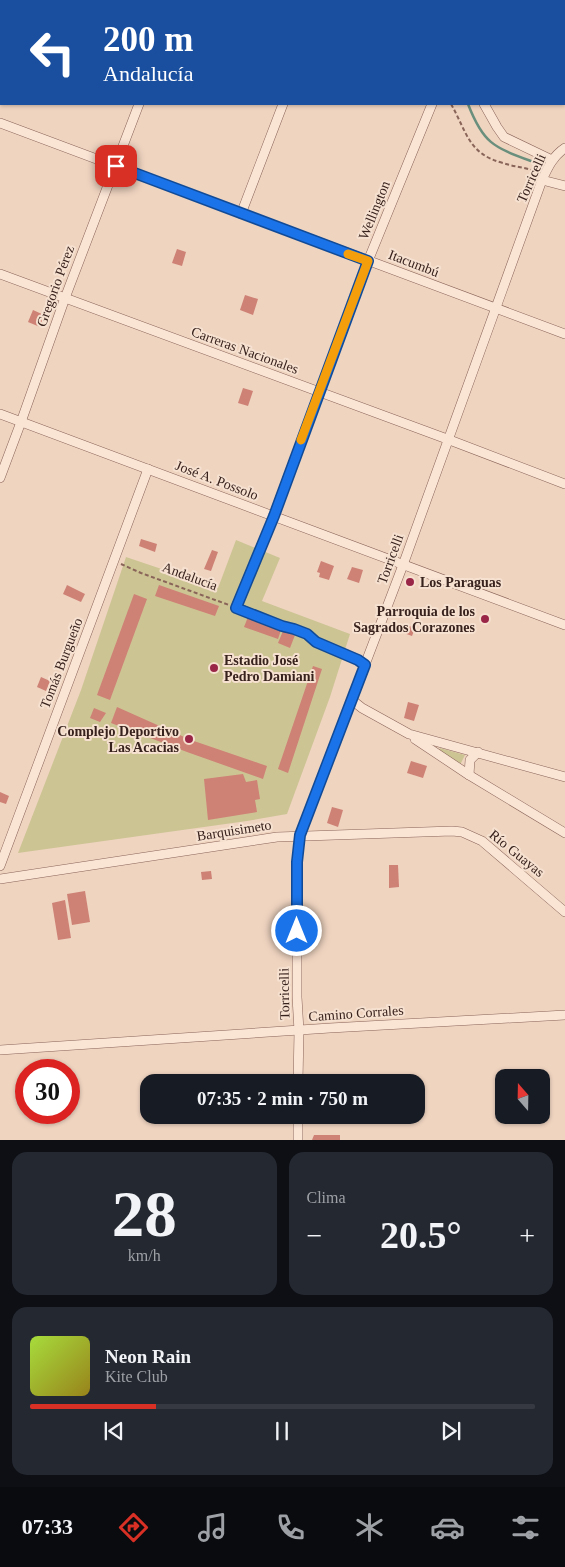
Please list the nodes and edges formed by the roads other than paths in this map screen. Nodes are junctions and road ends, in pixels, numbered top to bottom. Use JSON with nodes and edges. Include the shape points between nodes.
{"nodes":[{"id":1,"x":139,"y":105,"type":"edge"},
{"id":2,"x":283,"y":105,"type":"edge"},
{"id":3,"x":432,"y":105,"type":"edge"},
{"id":4,"x":485,"y":105,"type":"edge"},
{"id":5,"x":0,"y":123,"type":"edge"},
{"id":6,"x":565,"y":148,"type":"edge"},
{"id":7,"x":552,"y":160,"type":"junction"},
{"id":8,"x":116,"y":166,"type":"junction"},
{"id":9,"x":542,"y":180,"type":"junction"},
{"id":10,"x":565,"y":186,"type":"edge"},
{"id":11,"x":241,"y":214,"type":"junction"},
{"id":12,"x":368,"y":261,"type":"junction"},
{"id":13,"x":0,"y":274,"type":"edge"},
{"id":14,"x":64,"y":298,"type":"junction"},
{"id":15,"x":495,"y":309,"type":"junction"},
{"id":16,"x":565,"y":334,"type":"edge"},
{"id":17,"x":319,"y":392,"type":"junction"},
{"id":18,"x":0,"y":414,"type":"edge"},
{"id":19,"x":21,"y":422,"type":"junction"},
{"id":20,"x":447,"y":439,"type":"junction"},
{"id":21,"x":148,"y":469,"type":"junction"},
{"id":22,"x":0,"y":478,"type":"edge"},
{"id":23,"x":565,"y":484,"type":"edge"},
{"id":24,"x":274,"y":516,"type":"junction"},
{"id":25,"x":403,"y":565,"type":"junction"},
{"id":26,"x":565,"y":625,"type":"edge"},
{"id":27,"x":365,"y":665,"type":"junction"},
{"id":28,"x":352,"y":700,"type":"junction"},
{"id":29,"x":409,"y":734,"type":"junction"},
{"id":30,"x":478,"y":752,"type":"junction"},
{"id":31,"x":469,"y":775,"type":"junction"},
{"id":32,"x":565,"y":777,"type":"edge"},
{"id":33,"x":565,"y":833,"type":"edge"},
{"id":34,"x":300,"y":835,"type":"junction"},
{"id":35,"x":473,"y":836,"type":"joint"},
{"id":36,"x":0,"y":866,"type":"edge"},
{"id":37,"x":0,"y":879,"type":"edge"},
{"id":38,"x":565,"y":912,"type":"edge"},
{"id":39,"x":565,"y":1015,"type":"edge"},
{"id":40,"x":298,"y":1031,"type":"junction"},
{"id":41,"x":0,"y":1050,"type":"edge"},
{"id":42,"x":298,"y":1074,"type":"edge"},
{"id":43,"x":298,"y":1124,"type":"edge"},
{"id":44,"x":298,"y":1140,"type":"edge"}],
"edges":[{"from":1,"to":8,"type":"street","name":"Gregorio Pérez"},
{"from":2,"to":11,"type":"street"},
{"from":3,"to":12,"type":"street","name":"Wellington"},
{"from":4,"to":7,"type":"street","via":[[504,137]]},
{"from":5,"to":8,"type":"street","name":"Itacumbú"},
{"from":6,"to":7,"type":"street","name":"Torricelli"},
{"from":7,"to":9,"type":"street","name":"Torricelli"},
{"from":8,"to":11,"type":"street","name":"Itacumbú"},
{"from":8,"to":14,"type":"street","name":"Gregorio Pérez"},
{"from":9,"to":10,"type":"street"},
{"from":9,"to":15,"type":"street","name":"Torricelli"},
{"from":11,"to":12,"type":"street","name":"Itacumbú"},
{"from":12,"to":15,"type":"street","name":"Itacumbú"},
{"from":12,"to":17,"type":"street","name":"Wellington"},
{"from":13,"to":14,"type":"street","name":"Carreras Nacionales"},
{"from":14,"to":17,"type":"street","name":"Carreras Nacionales"},
{"from":14,"to":19,"type":"street","name":"Gregorio Pérez"},
{"from":15,"to":16,"type":"street","name":"Itacumbú"},
{"from":15,"to":20,"type":"street","name":"Torricelli"},
{"from":17,"to":20,"type":"street","name":"Carreras Nacionales"},
{"from":17,"to":24,"type":"street","name":"Wellington"},
{"from":18,"to":19,"type":"street","name":"José A. Possolo"},
{"from":19,"to":21,"type":"street","name":"José A. Possolo"},
{"from":19,"to":22,"type":"street","name":"Gregorio Pérez"},
{"from":20,"to":23,"type":"street","name":"Carreras Nacionales"},
{"from":20,"to":25,"type":"street","name":"Torricelli"},
{"from":21,"to":24,"type":"street","name":"José A. Possolo"},
{"from":21,"to":36,"type":"street","name":"Tomás Burgueño"},
{"from":24,"to":25,"type":"street","name":"José A. Possolo"},
{"from":24,"to":27,"type":"street","name":"Wellington","via":[[236,608],[307,634],[316,642]]},
{"from":25,"to":26,"type":"street","name":"José A. Possolo"},
{"from":25,"to":27,"type":"street","name":"Torricelli"},
{"from":27,"to":28,"type":"street","name":"Torricelli"},
{"from":28,"to":29,"type":"street"},
{"from":28,"to":34,"type":"street","name":"Torricelli"},
{"from":29,"to":30,"type":"street"},
{"from":29,"to":31,"type":"street"},
{"from":30,"to":31,"type":"street","via":[[470,760]]},
{"from":30,"to":32,"type":"street"},
{"from":31,"to":33,"type":"street"},
{"from":34,"to":35,"type":"street","name":"Barquisimeto","via":[[452,831]]},
{"from":34,"to":37,"type":"street","name":"Barquisimeto"},
{"from":34,"to":40,"type":"street","name":"Torricelli","via":[[297,862]]},
{"from":35,"to":38,"type":"street","name":"Río Guayas","via":[[492,848]]},
{"from":39,"to":40,"type":"street","name":"Camino Corrales"},
{"from":40,"to":41,"type":"street","name":"Camino Corrales"},
{"from":40,"to":42,"type":"street","name":"Torricelli"},
{"from":43,"to":44,"type":"street"}]}
